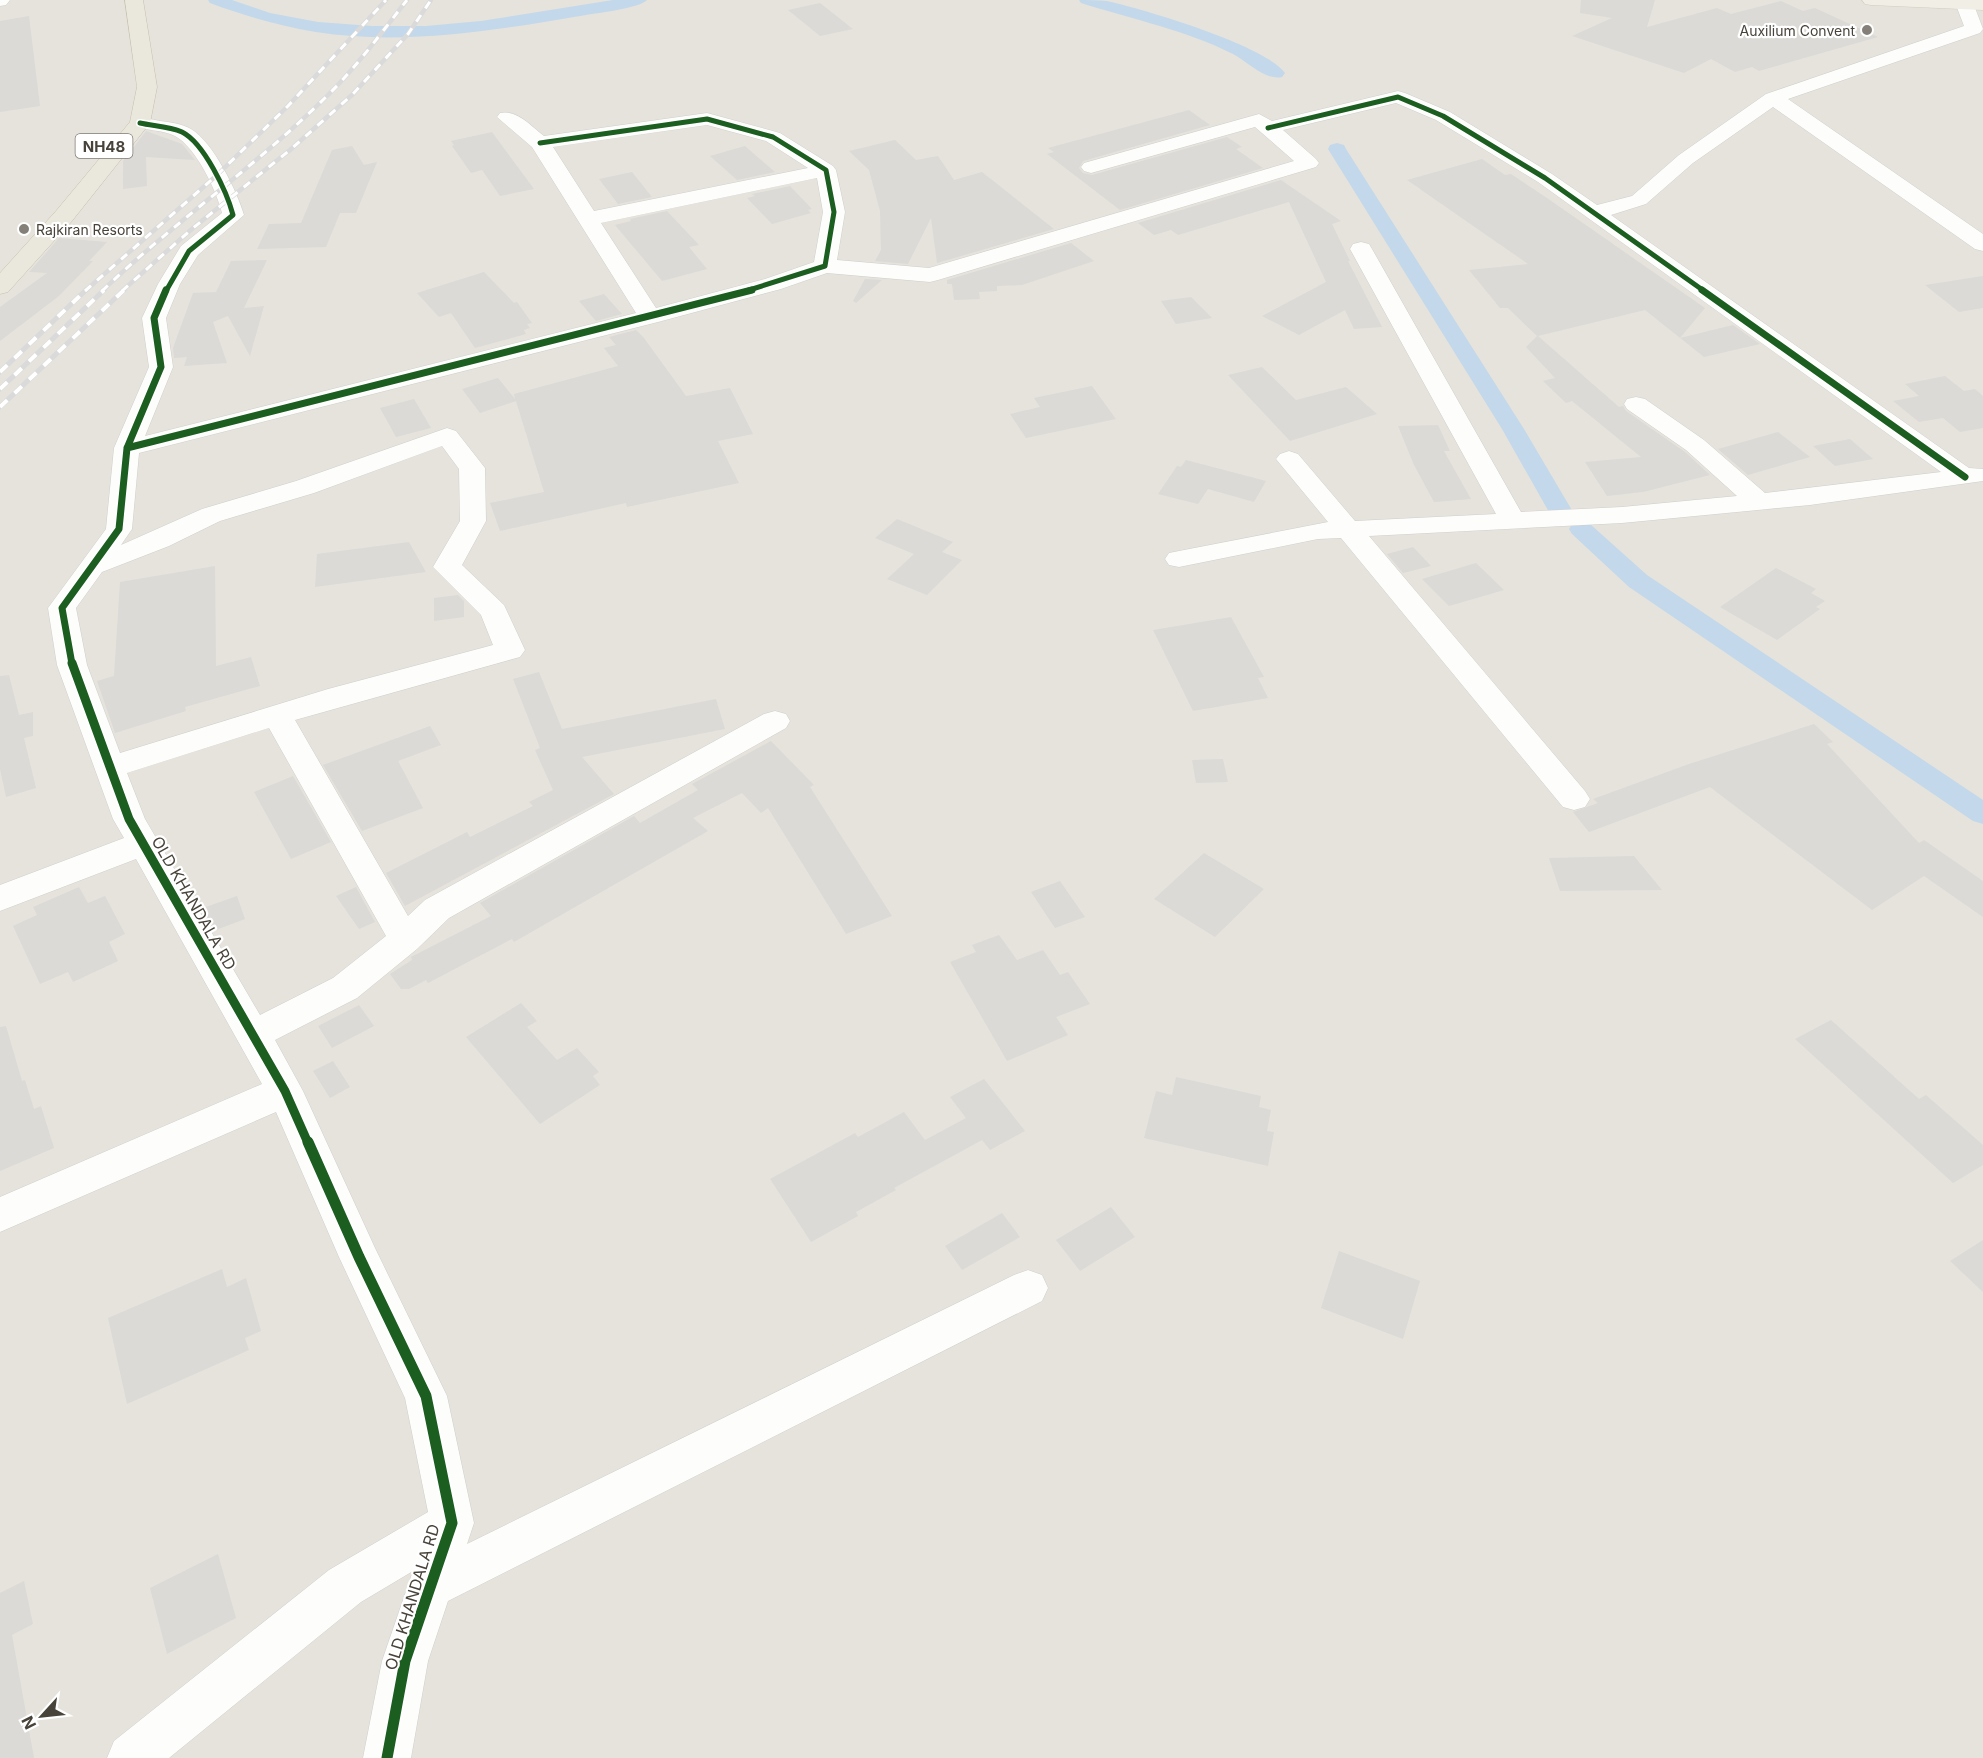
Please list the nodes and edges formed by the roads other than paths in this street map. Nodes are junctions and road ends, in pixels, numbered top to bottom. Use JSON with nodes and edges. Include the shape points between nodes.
{"nodes":[{"id":1,"x":121,"y":0,"type":"edge"},
{"id":2,"x":134,"y":0,"type":"edge"},
{"id":3,"x":1871,"y":0,"type":"edge"},
{"id":4,"x":1974,"y":5,"type":"edge"},
{"id":5,"x":1773,"y":98,"type":"junction"},
{"id":6,"x":507,"y":117,"type":"dead end"},
{"id":7,"x":140,"y":123,"type":"junction"},
{"id":8,"x":1268,"y":128,"type":"junction"},
{"id":9,"x":540,"y":143,"type":"junction"},
{"id":10,"x":1091,"y":167,"type":"dead end"},
{"id":11,"x":826,"y":170,"type":"junction"},
{"id":12,"x":1594,"y":213,"type":"junction"},
{"id":13,"x":588,"y":219,"type":"junction"},
{"id":14,"x":1983,"y":244,"type":"edge"},
{"id":15,"x":1361,"y":249,"type":"dead end"},
{"id":16,"x":0,"y":261,"type":"edge"},
{"id":17,"x":825,"y":266,"type":"junction"},
{"id":18,"x":0,"y":287,"type":"edge"},
{"id":19,"x":650,"y":316,"type":"junction"},
{"id":20,"x":1636,"y":404,"type":"dead end"},
{"id":21,"x":127,"y":448,"type":"junction"},
{"id":22,"x":1289,"y":459,"type":"dead end"},
{"id":23,"x":1974,"y":475,"type":"edge"},
{"id":24,"x":1759,"y":502,"type":"junction"},
{"id":25,"x":1513,"y":521,"type":"junction"},
{"id":26,"x":1349,"y":530,"type":"junction"},
{"id":27,"x":1179,"y":559,"type":"dead end"},
{"id":28,"x":93,"y":566,"type":"junction"},
{"id":29,"x":277,"y":715,"type":"junction"},
{"id":30,"x":775,"y":722,"type":"dead end"},
{"id":31,"x":110,"y":767,"type":"junction"},
{"id":32,"x":1574,"y":799,"type":"dead end"},
{"id":33,"x":143,"y":844,"type":"junction"},
{"id":34,"x":0,"y":898,"type":"edge"},
{"id":35,"x":405,"y":940,"type":"junction"},
{"id":36,"x":253,"y":1035,"type":"junction"},
{"id":37,"x":285,"y":1091,"type":"junction"},
{"id":38,"x":0,"y":1215,"type":"edge"},
{"id":39,"x":1028,"y":1288,"type":"dead end"},
{"id":40,"x":452,"y":1523,"type":"junction"},
{"id":41,"x":430,"y":1586,"type":"junction"},
{"id":42,"x":131,"y":1758,"type":"edge"},
{"id":43,"x":387,"y":1758,"type":"edge"}],
"edges":[{"from":1,"to":16,"type":"highway","number":"NH48","via":[[135,88],[122,122],[94,159]]},
{"from":2,"to":7,"type":"highway","number":"NH48","via":[[147,87]]},
{"from":3,"to":4,"type":"main road"},
{"from":4,"to":5,"type":"street","via":[[1974,29]]},
{"from":5,"to":12,"type":"street","via":[[1686,159],[1639,200]]},
{"from":5,"to":14,"type":"street"},
{"from":6,"to":9,"type":"street"},
{"from":7,"to":18,"type":"highway","number":"NH48"},
{"from":7,"to":21,"type":"street","name":"OLD KHANDALA RD","via":[[183,132],[191,138],[216,176],[233,215],[189,251],[169,284],[154,318],[161,367]]},
{"from":8,"to":10,"type":"street","via":[[1259,120]]},
{"from":8,"to":12,"type":"street","via":[[1398,97],[1443,116]]},
{"from":8,"to":17,"type":"street","via":[[1309,163],[930,275]]},
{"from":9,"to":11,"type":"street","via":[[707,119],[773,137]]},
{"from":9,"to":13,"type":"street"},
{"from":11,"to":13,"type":"street"},
{"from":11,"to":17,"type":"street","via":[[834,212]]},
{"from":12,"to":23,"type":"street"},
{"from":13,"to":19,"type":"street"},
{"from":15,"to":25,"type":"street"},
{"from":17,"to":19,"type":"street","via":[[773,284]]},
{"from":19,"to":21,"type":"street"},
{"from":20,"to":24,"type":"street","via":[[1695,446]]},
{"from":21,"to":28,"type":"street","name":"OLD KHANDALA RD","via":[[119,529]]},
{"from":22,"to":26,"type":"street"},
{"from":23,"to":24,"type":"street"},
{"from":24,"to":25,"type":"street"},
{"from":25,"to":26,"type":"street"},
{"from":26,"to":27,"type":"street","via":[[1318,531]]},
{"from":26,"to":32,"type":"street"},
{"from":28,"to":29,"type":"street","via":[[211,515],[305,487],[447,436],[472,468],[473,521],[447,567],[494,611],[510,650]]},
{"from":28,"to":31,"type":"street","name":"OLD KHANDALA RD","via":[[62,608],[72,665]]},
{"from":29,"to":31,"type":"street"},
{"from":29,"to":35,"type":"street"},
{"from":30,"to":35,"type":"street","via":[[437,909]]},
{"from":31,"to":33,"type":"street","name":"OLD KHANDALA RD","via":[[129,819]]},
{"from":33,"to":34,"type":"street"},
{"from":33,"to":36,"type":"street","name":"OLD KHANDALA RD"},
{"from":35,"to":36,"type":"street","via":[[345,988]]},
{"from":36,"to":37,"type":"street","name":"OLD KHANDALA RD"},
{"from":37,"to":38,"type":"street"},
{"from":37,"to":40,"type":"street","name":"OLD KHANDALA RD","via":[[426,1396]]},
{"from":39,"to":41,"type":"street"},
{"from":40,"to":41,"type":"street","name":"OLD KHANDALA RD"},
{"from":40,"to":42,"type":"street","via":[[345,1586]]},
{"from":41,"to":43,"type":"street","name":"OLD KHANDALA RD","via":[[405,1661]]}]}
